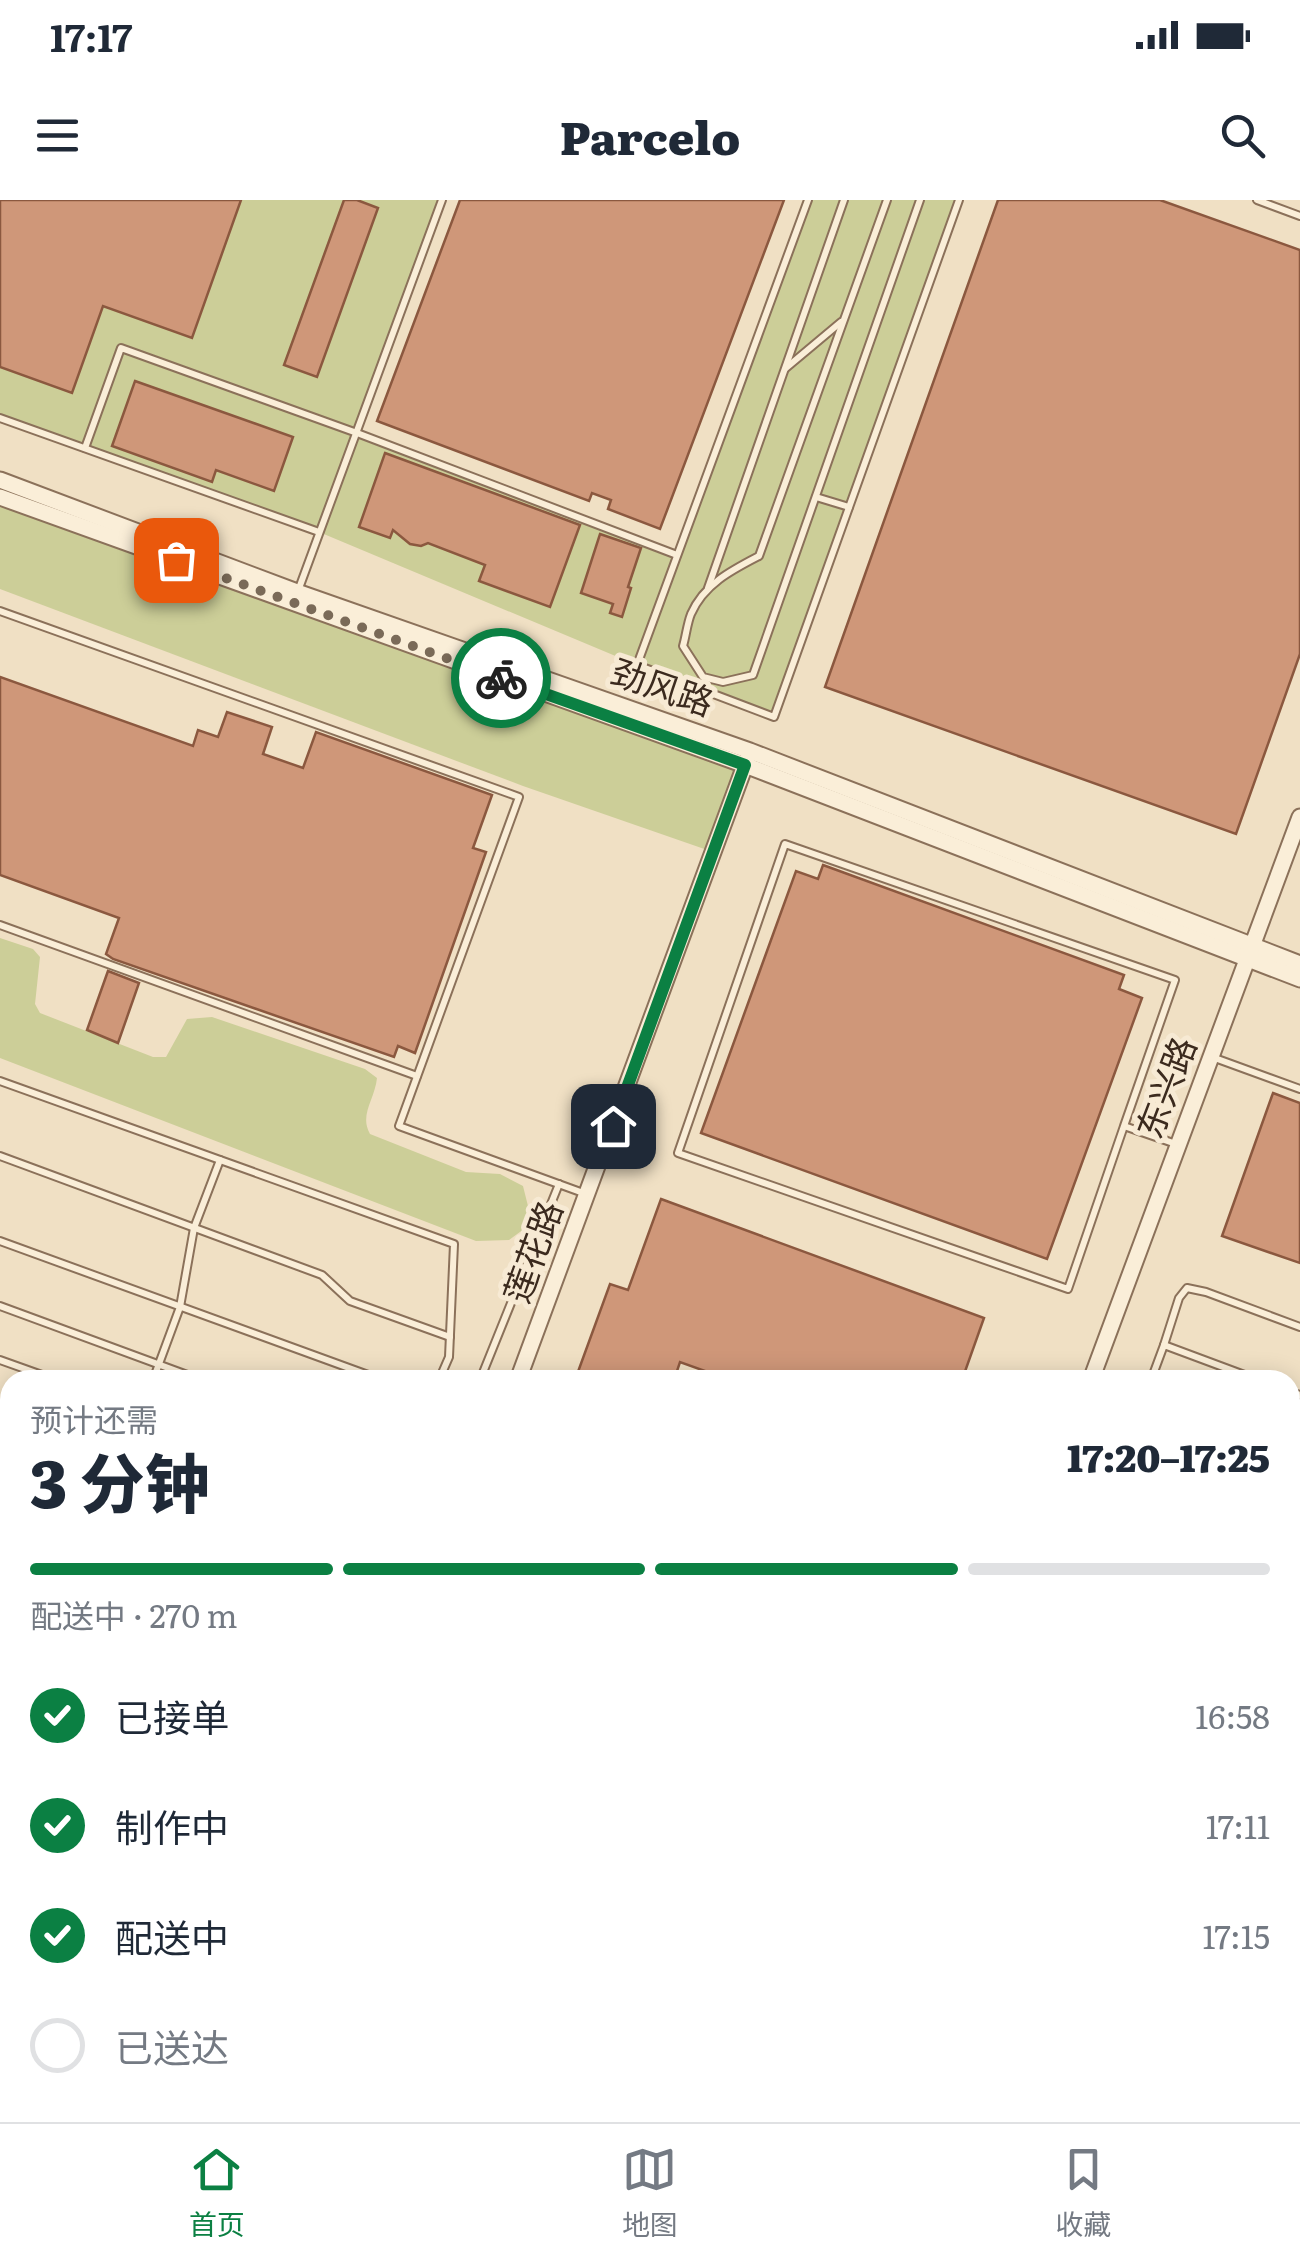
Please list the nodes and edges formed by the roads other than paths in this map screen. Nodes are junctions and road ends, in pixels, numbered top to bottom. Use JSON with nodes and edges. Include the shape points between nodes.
{"nodes":[{"id":1,"x":442,"y":200,"type":"edge"},
{"id":2,"x":808,"y":200,"type":"edge"},
{"id":3,"x":844,"y":200,"type":"edge"},
{"id":4,"x":886,"y":200,"type":"edge"},
{"id":5,"x":920,"y":200,"type":"edge"},
{"id":6,"x":959,"y":200,"type":"edge"},
{"id":7,"x":1258,"y":200,"type":"edge"},
{"id":8,"x":1300,"y":216,"type":"edge"},
{"id":9,"x":844,"y":320,"type":"junction"},
{"id":10,"x":785,"y":369,"type":"junction"},
{"id":11,"x":0,"y":418,"type":"edge"},
{"id":12,"x":357,"y":433,"type":"junction"},
{"id":13,"x":85,"y":448,"type":"junction"},
{"id":14,"x":0,"y":480,"type":"edge"},
{"id":15,"x":816,"y":496,"type":"junction"},
{"id":16,"x":0,"y":497,"type":"edge"},
{"id":17,"x":849,"y":507,"type":"junction"},
{"id":18,"x":319,"y":532,"type":"junction"},
{"id":19,"x":677,"y":555,"type":"junction"},
{"id":20,"x":707,"y":589,"type":"junction"},
{"id":21,"x":297,"y":592,"type":"junction"},
{"id":22,"x":0,"y":611,"type":"edge"},
{"id":23,"x":747,"y":758,"type":"junction"},
{"id":24,"x":1300,"y":817,"type":"edge"},
{"id":25,"x":0,"y":925,"type":"edge"},
{"id":26,"x":1250,"y":953,"type":"junction"},
{"id":27,"x":1300,"y":964,"type":"edge"},
{"id":28,"x":1300,"y":980,"type":"edge"},
{"id":29,"x":1211,"y":1057,"type":"junction"},
{"id":30,"x":417,"y":1076,"type":"junction"},
{"id":31,"x":0,"y":1081,"type":"edge"},
{"id":32,"x":1300,"y":1089,"type":"edge"},
{"id":33,"x":1124,"y":1126,"type":"junction"},
{"id":34,"x":1178,"y":1144,"type":"junction"},
{"id":35,"x":0,"y":1156,"type":"edge"},
{"id":36,"x":220,"y":1160,"type":"junction"},
{"id":37,"x":559,"y":1184,"type":"junction"},
{"id":38,"x":588,"y":1194,"type":"junction"},
{"id":39,"x":194,"y":1228,"type":"junction"},
{"id":40,"x":0,"y":1241,"type":"edge"},
{"id":41,"x":0,"y":1306,"type":"edge"},
{"id":42,"x":180,"y":1307,"type":"junction"},
{"id":43,"x":1300,"y":1327,"type":"edge"},
{"id":44,"x":450,"y":1337,"type":"junction"},
{"id":45,"x":1164,"y":1345,"type":"junction"},
{"id":46,"x":0,"y":1360,"type":"edge"},
{"id":47,"x":158,"y":1364,"type":"junction"},
{"id":48,"x":28,"y":1370,"type":"edge"},
{"id":49,"x":156,"y":1370,"type":"edge"},
{"id":50,"x":174,"y":1370,"type":"edge"},
{"id":51,"x":354,"y":1370,"type":"edge"},
{"id":52,"x":443,"y":1370,"type":"edge"},
{"id":53,"x":484,"y":1370,"type":"edge"},
{"id":54,"x":522,"y":1370,"type":"edge"},
{"id":55,"x":1095,"y":1370,"type":"edge"},
{"id":56,"x":1155,"y":1370,"type":"edge"},
{"id":57,"x":1231,"y":1370,"type":"edge"}],
"edges":[{"from":1,"to":12,"type":"lane"},
{"from":2,"to":19,"type":"lane"},
{"from":3,"to":10,"type":"lane"},
{"from":4,"to":9,"type":"lane"},
{"from":5,"to":15,"type":"lane"},
{"from":6,"to":17,"type":"lane"},
{"from":7,"to":8,"type":"lane"},
{"from":9,"to":10,"type":"lane"},
{"from":9,"to":20,"type":"lane","via":[[759,556]]},
{"from":10,"to":20,"type":"lane"},
{"from":11,"to":13,"type":"lane"},
{"from":12,"to":13,"type":"lane","via":[[121,348]]},
{"from":12,"to":18,"type":"lane"},
{"from":12,"to":19,"type":"lane"},
{"from":13,"to":18,"type":"lane"},
{"from":14,"to":21,"type":"street","name":"劲风路"},
{"from":15,"to":17,"type":"lane"},
{"from":15,"to":20,"type":"lane","via":[[752,675],[723,682],[702,676],[683,646]]},
{"from":16,"to":23,"type":"street","name":"劲风路"},
{"from":17,"to":19,"type":"lane","via":[[774,717],[637,665]]},
{"from":18,"to":21,"type":"lane"},
{"from":21,"to":23,"type":"street","name":"劲风路"},
{"from":22,"to":30,"type":"lane","via":[[519,798]]},
{"from":23,"to":26,"type":"street","name":"劲风路"},
{"from":23,"to":38,"type":"street","name":"莲花路"},
{"from":24,"to":26,"type":"street","name":"东兴路"},
{"from":25,"to":30,"type":"lane"},
{"from":26,"to":27,"type":"street","name":"劲风路"},
{"from":26,"to":28,"type":"street","name":"劲风路"},
{"from":26,"to":29,"type":"street","name":"东兴路"},
{"from":29,"to":32,"type":"lane"},
{"from":29,"to":34,"type":"street","name":"东兴路"},
{"from":30,"to":37,"type":"lane","via":[[399,1126]]},
{"from":31,"to":36,"type":"lane"},
{"from":33,"to":33,"type":"lane","via":[[1175,980],[785,844],[678,1153],[1068,1289]]},
{"from":33,"to":34,"type":"lane"},
{"from":34,"to":55,"type":"street","name":"东兴路"},
{"from":35,"to":39,"type":"lane"},
{"from":36,"to":39,"type":"lane"},
{"from":36,"to":44,"type":"lane","via":[[454,1244]]},
{"from":37,"to":38,"type":"lane"},
{"from":37,"to":53,"type":"lane"},
{"from":38,"to":54,"type":"street","name":"莲花路"},
{"from":39,"to":42,"type":"lane"},
{"from":39,"to":44,"type":"lane","via":[[322,1275],[350,1300]]},
{"from":40,"to":42,"type":"lane"},
{"from":41,"to":47,"type":"lane"},
{"from":42,"to":47,"type":"lane"},
{"from":42,"to":51,"type":"lane"},
{"from":43,"to":45,"type":"lane","via":[[1187,1288]]},
{"from":44,"to":52,"type":"lane"},
{"from":45,"to":56,"type":"lane"},
{"from":45,"to":57,"type":"lane"},
{"from":46,"to":48,"type":"lane"},
{"from":47,"to":49,"type":"lane"},
{"from":47,"to":50,"type":"lane"}]}
